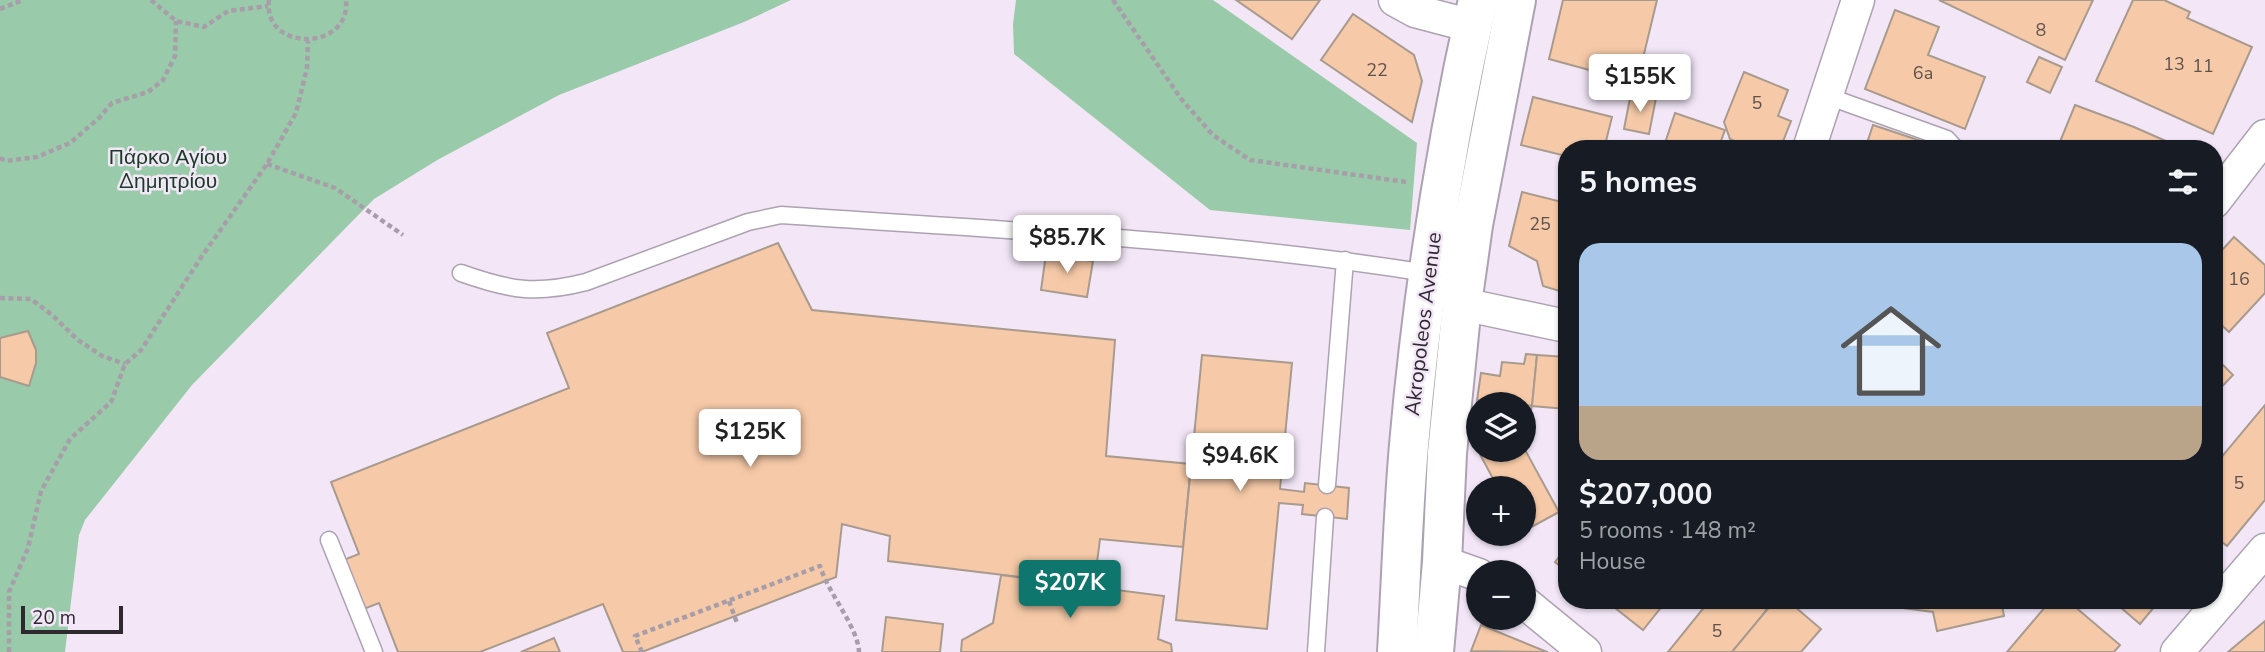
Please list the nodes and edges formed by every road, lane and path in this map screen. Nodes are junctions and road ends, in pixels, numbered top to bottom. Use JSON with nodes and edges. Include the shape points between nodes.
{"nodes":[{"id":1,"x":23,"y":0,"type":"edge"},
{"id":2,"x":151,"y":0,"type":"edge"},
{"id":3,"x":346,"y":0,"type":"edge"},
{"id":4,"x":1113,"y":0,"type":"edge"},
{"id":5,"x":1395,"y":0,"type":"edge"},
{"id":6,"x":1516,"y":0,"type":"edge"},
{"id":7,"x":1858,"y":0,"type":"edge"},
{"id":8,"x":269,"y":3,"type":"edge"},
{"id":9,"x":0,"y":9,"type":"edge"},
{"id":10,"x":1475,"y":13,"type":"edge"},
{"id":11,"x":176,"y":20,"type":"junction"},
{"id":12,"x":308,"y":41,"type":"junction"},
{"id":13,"x":1827,"y":96,"type":"junction"},
{"id":14,"x":1812,"y":140,"type":"edge"},
{"id":15,"x":1949,"y":140,"type":"edge"},
{"id":16,"x":2262,"y":147,"type":"edge"},
{"id":17,"x":0,"y":158,"type":"edge"},
{"id":18,"x":267,"y":164,"type":"junction"},
{"id":19,"x":1442,"y":187,"type":"junction"},
{"id":20,"x":2223,"y":192,"type":"edge"},
{"id":21,"x":403,"y":235,"type":"dead end"},
{"id":22,"x":1345,"y":260,"type":"junction"},
{"id":23,"x":1427,"y":272,"type":"junction"},
{"id":24,"x":461,"y":273,"type":"dead end"},
{"id":25,"x":0,"y":298,"type":"edge"},
{"id":26,"x":1462,"y":304,"type":"junction"},
{"id":27,"x":1558,"y":324,"type":"edge"},
{"id":28,"x":125,"y":364,"type":"junction"},
{"id":29,"x":1327,"y":485,"type":"dead end"},
{"id":30,"x":1325,"y":517,"type":"dead end"},
{"id":31,"x":329,"y":540,"type":"dead end"},
{"id":32,"x":2265,"y":550,"type":"edge"},
{"id":33,"x":1442,"y":562,"type":"junction"},
{"id":34,"x":1466,"y":570,"type":"edge"},
{"id":35,"x":2223,"y":599,"type":"edge"},
{"id":36,"x":728,"y":601,"type":"junction"},
{"id":37,"x":2214,"y":609,"type":"edge"},
{"id":38,"x":1536,"y":612,"type":"edge"},
{"id":39,"x":737,"y":623,"type":"dead end"},
{"id":40,"x":9,"y":652,"type":"edge"},
{"id":41,"x":374,"y":652,"type":"edge"},
{"id":42,"x":642,"y":652,"type":"edge"},
{"id":43,"x":859,"y":652,"type":"edge"},
{"id":44,"x":1316,"y":652,"type":"edge"},
{"id":45,"x":1397,"y":652,"type":"edge"},
{"id":46,"x":1434,"y":652,"type":"edge"},
{"id":47,"x":1585,"y":652,"type":"edge"},
{"id":48,"x":2177,"y":652,"type":"edge"}],
"edges":[{"from":1,"to":9,"type":"path"},
{"from":2,"to":11,"type":"path"},
{"from":3,"to":12,"type":"path","via":[[340,24],[326,36]]},
{"from":4,"to":19,"type":"path","via":[[1182,100],[1213,135],[1250,160]]},
{"from":5,"to":10,"type":"street","via":[[1415,10]]},
{"from":6,"to":26,"type":"main road","name":"Akropoleos Avenue"},
{"from":7,"to":13,"type":"street"},
{"from":8,"to":11,"type":"path","via":[[228,11],[204,27]]},
{"from":8,"to":12,"type":"path","via":[[281,31]]},
{"from":10,"to":19,"type":"main road","name":"Akropoleos Avenue"},
{"from":11,"to":17,"type":"path","via":[[175,56],[163,80],[148,92],[112,103],[70,143],[37,157]]},
{"from":12,"to":18,"type":"path","via":[[296,113]]},
{"from":13,"to":14,"type":"street"},
{"from":13,"to":15,"type":"lane"},
{"from":16,"to":20,"type":"street"},
{"from":18,"to":21,"type":"path","via":[[335,188]]},
{"from":18,"to":28,"type":"path","via":[[141,350]]},
{"from":19,"to":23,"type":"main road","name":"Akropoleos Avenue"},
{"from":22,"to":23,"type":"lane"},
{"from":22,"to":24,"type":"lane","via":[[1166,242],[781,215],[748,222],[560,289],[515,289]]},
{"from":22,"to":29,"type":"lane"},
{"from":23,"to":45,"type":"main road","name":"Akropoleos Avenue","via":[[1409,446]]},
{"from":25,"to":28,"type":"path","via":[[31,299],[78,340]]},
{"from":26,"to":27,"type":"street"},
{"from":26,"to":33,"type":"main road","name":"Akropoleos Avenue"},
{"from":28,"to":40,"type":"path","via":[[111,402],[70,439],[41,491],[28,548],[9,592]]},
{"from":30,"to":44,"type":"lane"},
{"from":31,"to":41,"type":"lane"},
{"from":32,"to":35,"type":"street"},
{"from":33,"to":34,"type":"street"},
{"from":33,"to":46,"type":"main road","name":"Akropoleos Avenue"},
{"from":36,"to":39,"type":"path"},
{"from":36,"to":42,"type":"path","via":[[635,636]]},
{"from":36,"to":43,"type":"path","via":[[820,566],[858,638]]},
{"from":37,"to":48,"type":"street"},
{"from":38,"to":47,"type":"street"}]}
